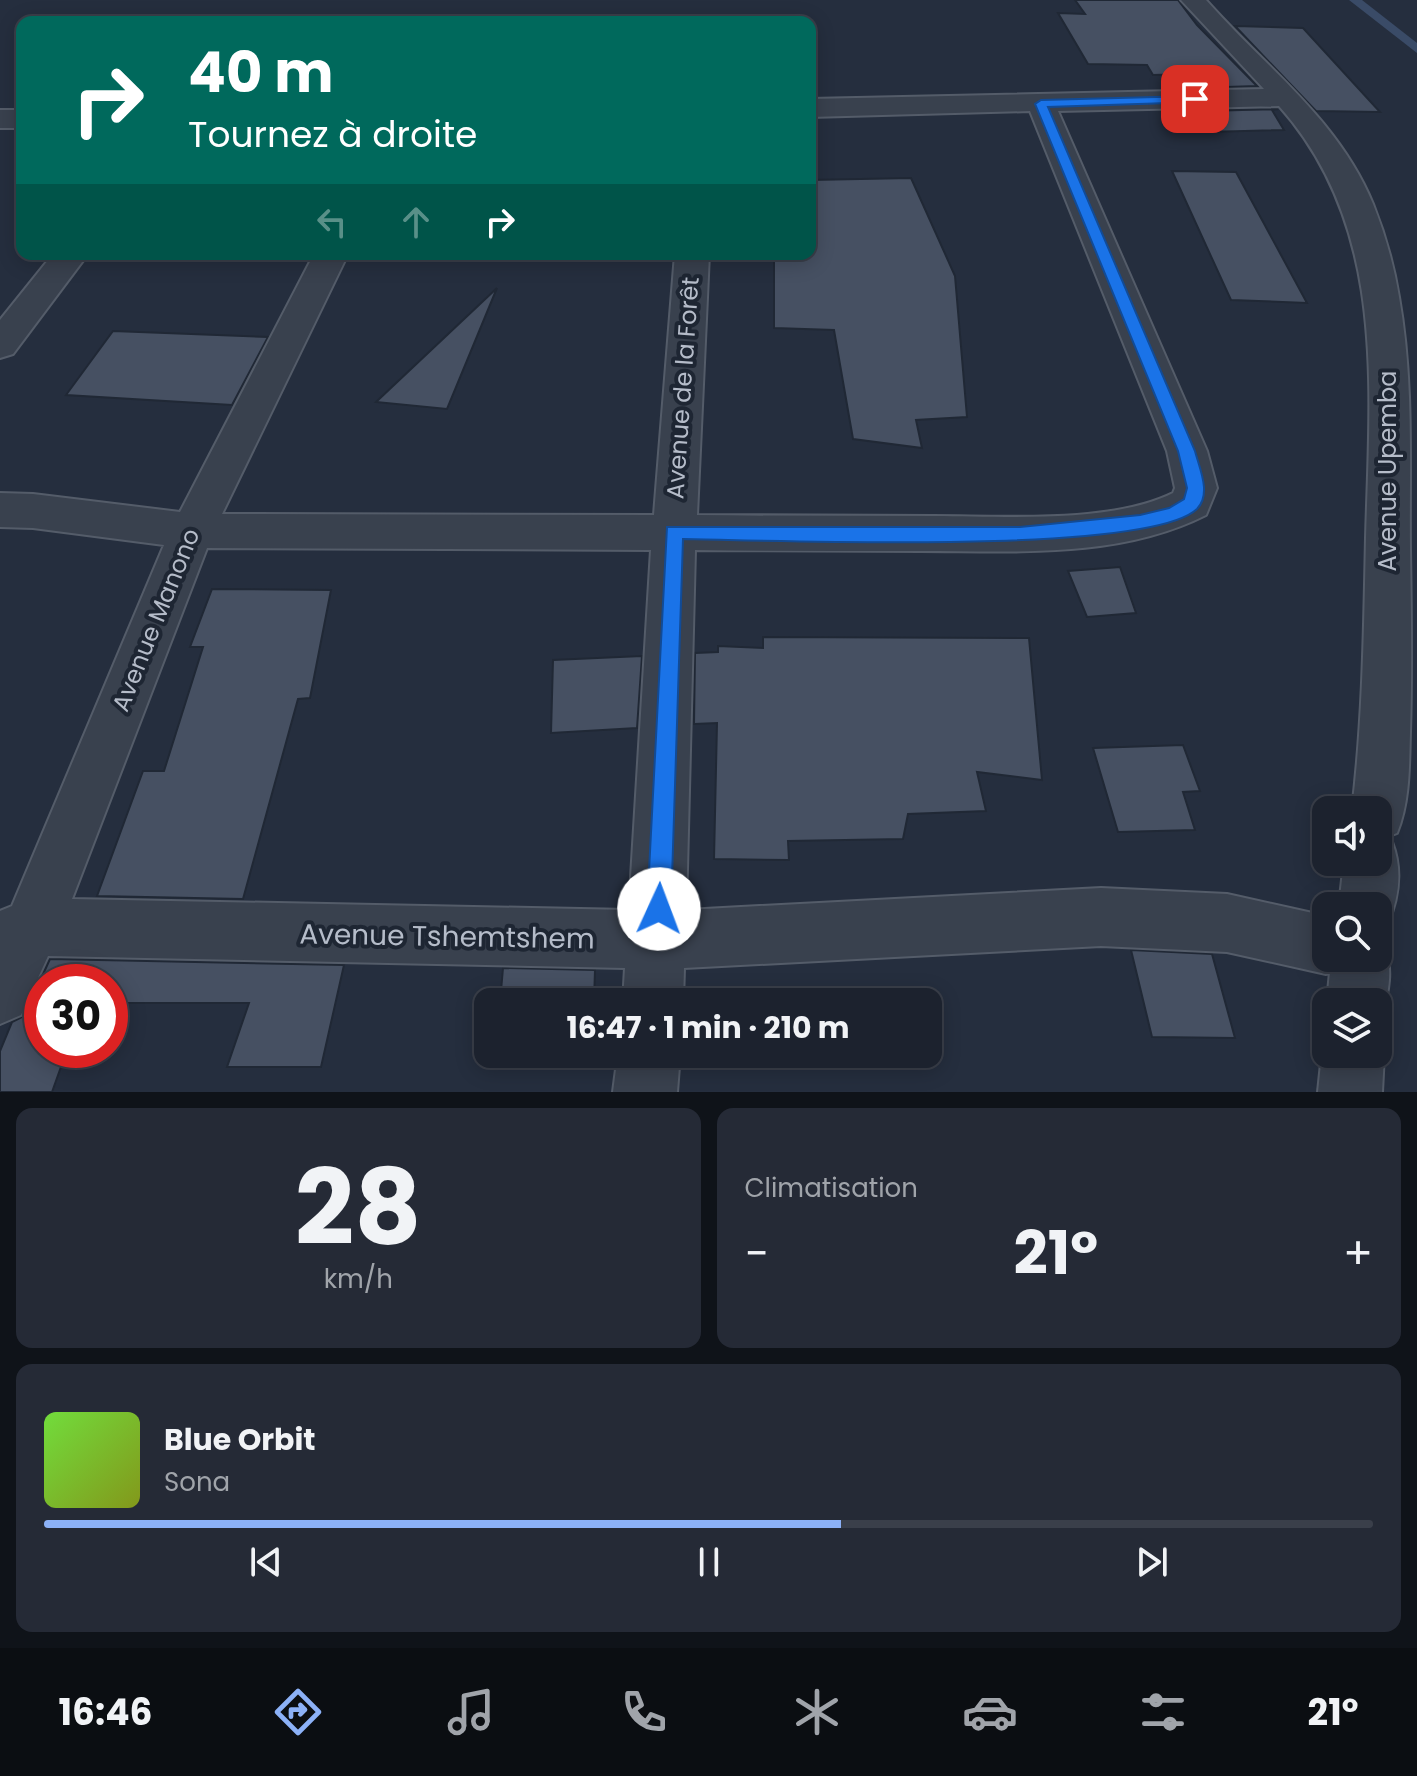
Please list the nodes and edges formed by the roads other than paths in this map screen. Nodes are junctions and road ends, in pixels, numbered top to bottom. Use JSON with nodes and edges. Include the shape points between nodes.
{"nodes":[{"id":1,"x":1193,"y":0,"type":"edge"},
{"id":2,"x":1288,"y":97,"type":"junction"},
{"id":3,"x":1041,"y":104,"type":"junction"},
{"id":4,"x":816,"y":108,"type":"edge"},
{"id":5,"x":66,"y":260,"type":"edge"},
{"id":6,"x":328,"y":260,"type":"edge"},
{"id":7,"x":692,"y":260,"type":"edge"},
{"id":8,"x":0,"y":345,"type":"edge"},
{"id":9,"x":0,"y":510,"type":"edge"},
{"id":10,"x":192,"y":531,"type":"junction"},
{"id":11,"x":674,"y":532,"type":"junction"},
{"id":12,"x":1380,"y":796,"type":"edge"},
{"id":13,"x":16,"y":934,"type":"edge"},
{"id":14,"x":658,"y":940,"type":"junction"},
{"id":15,"x":1312,"y":942,"type":"edge"},
{"id":16,"x":654,"y":988,"type":"edge"},
{"id":17,"x":0,"y":994,"type":"edge"},
{"id":18,"x":648,"y":1068,"type":"edge"},
{"id":19,"x":1352,"y":1068,"type":"edge"},
{"id":20,"x":645,"y":1092,"type":"edge"},
{"id":21,"x":1350,"y":1092,"type":"edge"}],
"edges":[{"from":1,"to":2,"type":"street","name":"Avenue Upemba"},
{"from":2,"to":3,"type":"street"},
{"from":2,"to":12,"type":"street","name":"Avenue Upemba","via":[[1333,157],[1360,210],[1378,276],[1392,381],[1387,738]]},
{"from":3,"to":4,"type":"street"},
{"from":3,"to":11,"type":"street","via":[[1187,451],[1196,488],[1191,503],[1173,514],[1140,522],[1020,534]]},
{"from":5,"to":8,"type":"street"},
{"from":6,"to":10,"type":"street","name":"Avenue Manono"},
{"from":7,"to":11,"type":"street","name":"Avenue de la Forêt"},
{"from":9,"to":10,"type":"street"},
{"from":10,"to":11,"type":"street"},
{"from":10,"to":13,"type":"street","name":"Avenue Manono"},
{"from":11,"to":14,"type":"street","name":"Avenue de la Forêt"},
{"from":13,"to":14,"type":"street","name":"Avenue Tshemtshem"},
{"from":13,"to":17,"type":"street","name":"Avenue Manono"},
{"from":14,"to":15,"type":"street","name":"Avenue Tshemtshem","via":[[1101,917],[1227,923]]},
{"from":14,"to":16,"type":"street","name":"Avenue de la Forêt"},
{"from":18,"to":20,"type":"street"},
{"from":19,"to":21,"type":"street"}]}
